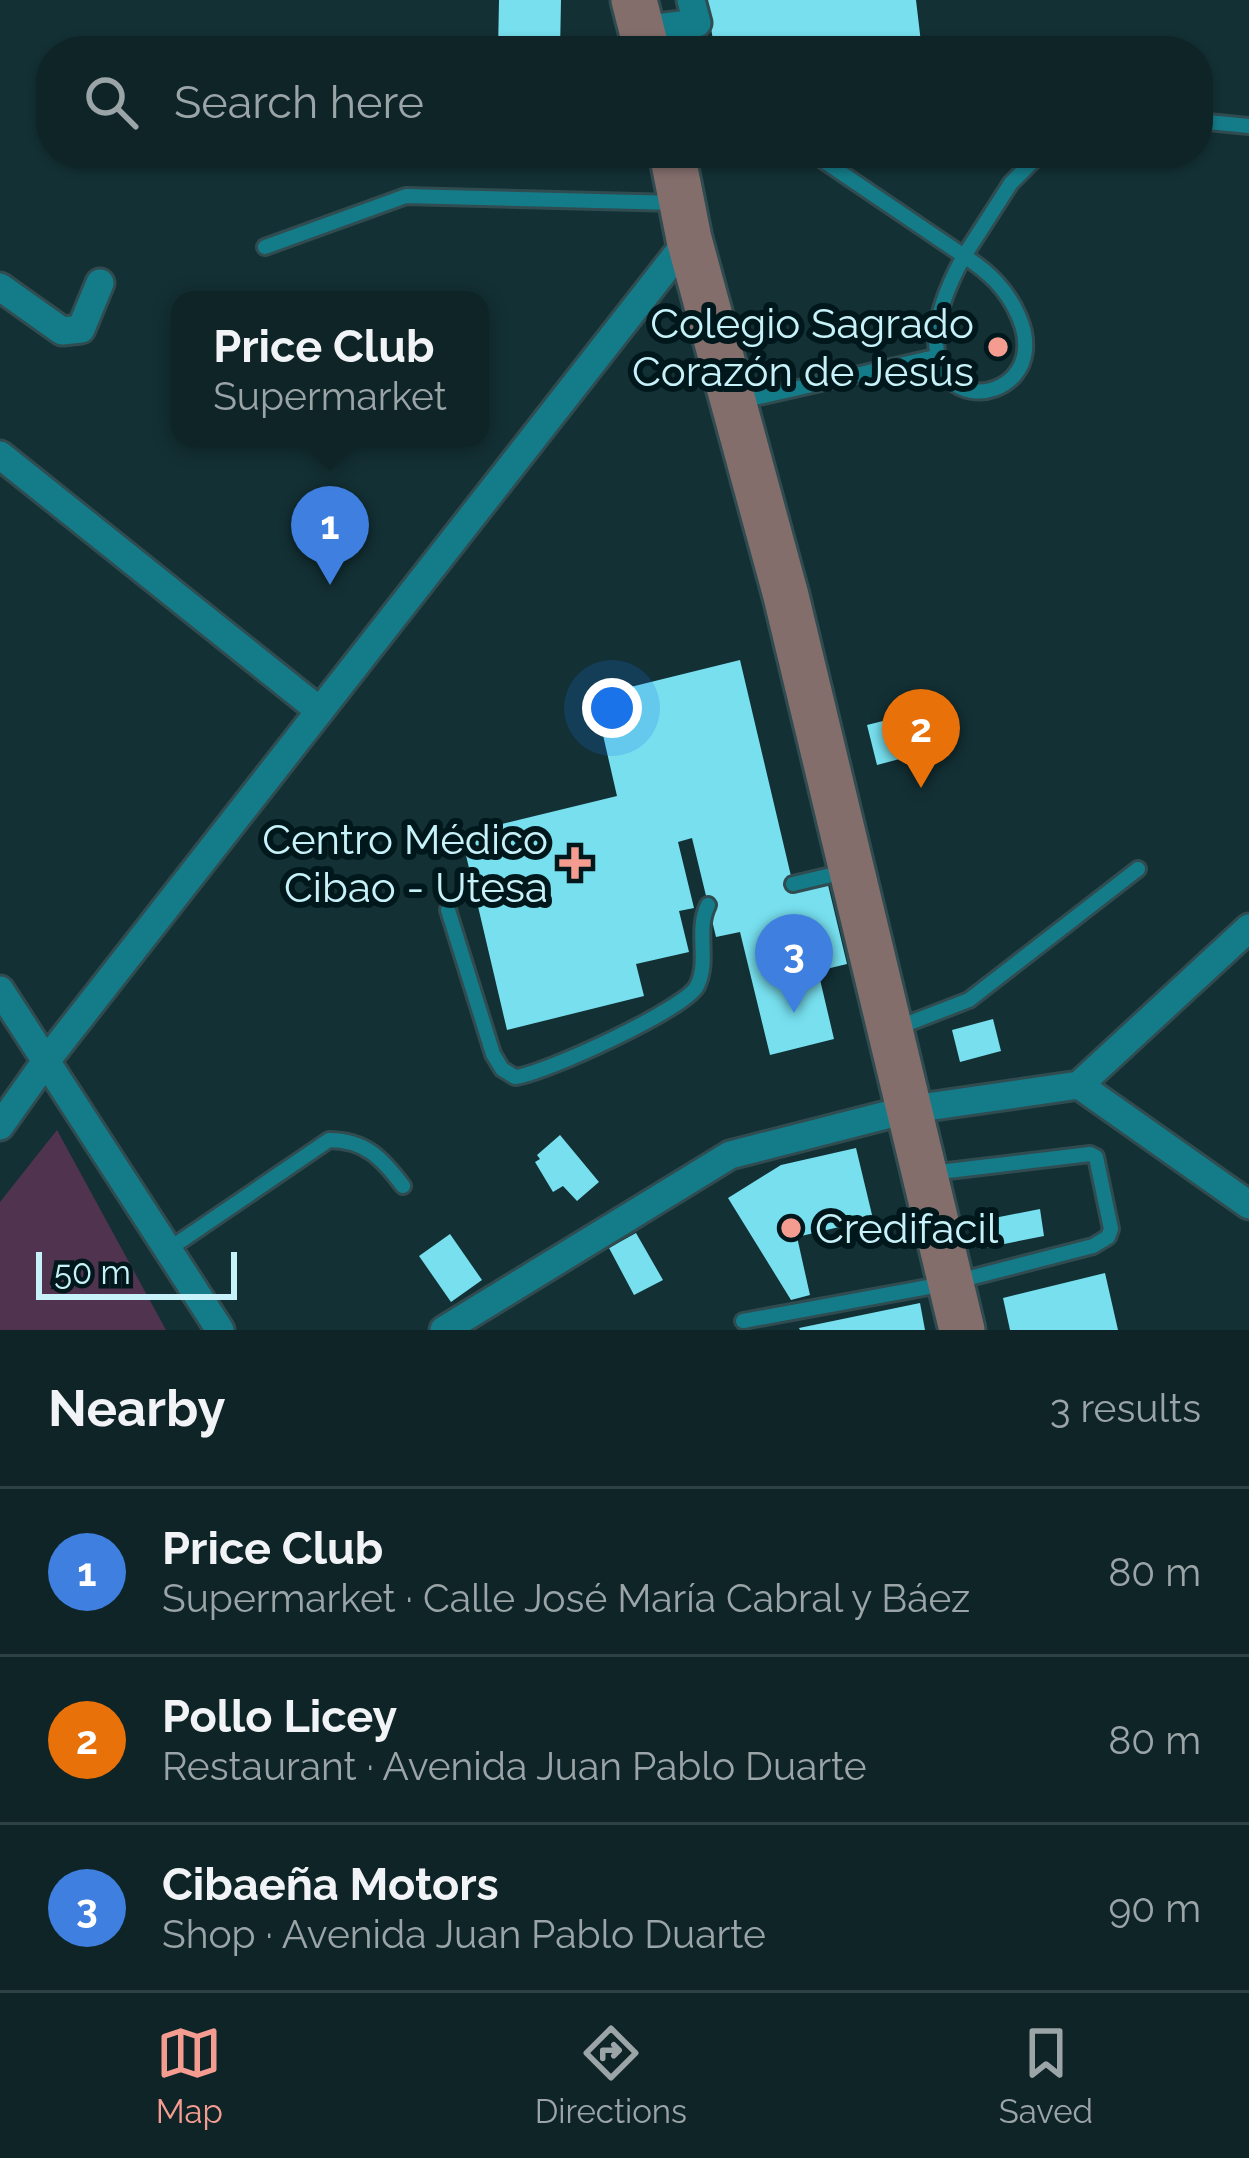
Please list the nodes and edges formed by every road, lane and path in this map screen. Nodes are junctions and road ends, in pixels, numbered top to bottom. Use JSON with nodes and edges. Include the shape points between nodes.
{"nodes":[{"id":1,"x":692,"y":0,"type":"edge"},
{"id":2,"x":641,"y":27,"type":"edge"},
{"id":3,"x":1213,"y":122,"type":"edge"},
{"id":4,"x":1249,"y":126,"type":"edge"},
{"id":5,"x":675,"y":168,"type":"edge"},
{"id":6,"x":834,"y":168,"type":"edge"},
{"id":7,"x":1026,"y":168,"type":"edge"},
{"id":8,"x":686,"y":221,"type":"junction"},
{"id":9,"x":265,"y":247,"type":"dead end"},
{"id":10,"x":964,"y":256,"type":"junction"},
{"id":11,"x":100,"y":283,"type":"dead end"},
{"id":12,"x":0,"y":287,"type":"edge"},
{"id":13,"x":935,"y":358,"type":"junction"},
{"id":14,"x":735,"y":403,"type":"junction"},
{"id":15,"x":0,"y":455,"type":"edge"},
{"id":16,"x":320,"y":711,"type":"junction"},
{"id":17,"x":1138,"y":869,"type":"dead end"},
{"id":18,"x":849,"y":871,"type":"junction"},
{"id":19,"x":793,"y":884,"type":"dead end"},
{"id":20,"x":708,"y":905,"type":"dead end"},
{"id":21,"x":448,"y":910,"type":"dead end"},
{"id":22,"x":1249,"y":928,"type":"edge"},
{"id":23,"x":0,"y":990,"type":"edge"},
{"id":24,"x":888,"y":1031,"type":"junction"},
{"id":25,"x":46,"y":1061,"type":"junction"},
{"id":26,"x":1079,"y":1085,"type":"junction"},
{"id":27,"x":906,"y":1110,"type":"junction"},
{"id":28,"x":0,"y":1126,"type":"edge"},
{"id":29,"x":923,"y":1174,"type":"junction"},
{"id":30,"x":403,"y":1186,"type":"dead end"},
{"id":31,"x":1249,"y":1205,"type":"edge"},
{"id":32,"x":169,"y":1249,"type":"junction"},
{"id":33,"x":950,"y":1283,"type":"junction"},
{"id":34,"x":743,"y":1321,"type":"dead end"},
{"id":35,"x":220,"y":1330,"type":"edge"},
{"id":36,"x":444,"y":1330,"type":"edge"},
{"id":37,"x":962,"y":1330,"type":"edge"}],
"edges":[{"from":1,"to":2,"type":"street","via":[[697,23]]},
{"from":3,"to":4,"type":"lane"},
{"from":5,"to":8,"type":"main road"},
{"from":6,"to":10,"type":"lane"},
{"from":7,"to":10,"type":"lane"},
{"from":8,"to":9,"type":"lane","via":[[406,196]]},
{"from":8,"to":14,"type":"main road"},
{"from":8,"to":16,"type":"street"},
{"from":10,"to":13,"type":"lane","via":[[938,309]]},
{"from":10,"to":13,"type":"lane","via":[[1013,304],[1024,329],[1021,367],[1007,383],[971,391],[952,382]]},
{"from":11,"to":12,"type":"street","via":[[81,329],[70,332]]},
{"from":13,"to":14,"type":"lane"},
{"from":14,"to":18,"type":"main road"},
{"from":15,"to":16,"type":"street"},
{"from":16,"to":25,"type":"street"},
{"from":17,"to":24,"type":"lane","via":[[969,1000]]},
{"from":18,"to":19,"type":"lane"},
{"from":18,"to":24,"type":"main road"},
{"from":20,"to":21,"type":"lane","via":[[703,967],[691,994],[612,1040],[515,1076],[493,1054]]},
{"from":22,"to":26,"type":"street"},
{"from":23,"to":25,"type":"street"},
{"from":24,"to":27,"type":"main road"},
{"from":25,"to":28,"type":"street"},
{"from":25,"to":32,"type":"street"},
{"from":26,"to":27,"type":"street"},
{"from":26,"to":31,"type":"street"},
{"from":27,"to":29,"type":"main road"},
{"from":27,"to":36,"type":"street","via":[[730,1155]]},
{"from":29,"to":33,"type":"main road"},
{"from":29,"to":33,"type":"lane","via":[[1096,1157],[1108,1237]]},
{"from":30,"to":32,"type":"lane","via":[[355,1140],[329,1140]]},
{"from":32,"to":35,"type":"street"},
{"from":33,"to":34,"type":"lane"},
{"from":33,"to":37,"type":"main road"}]}
